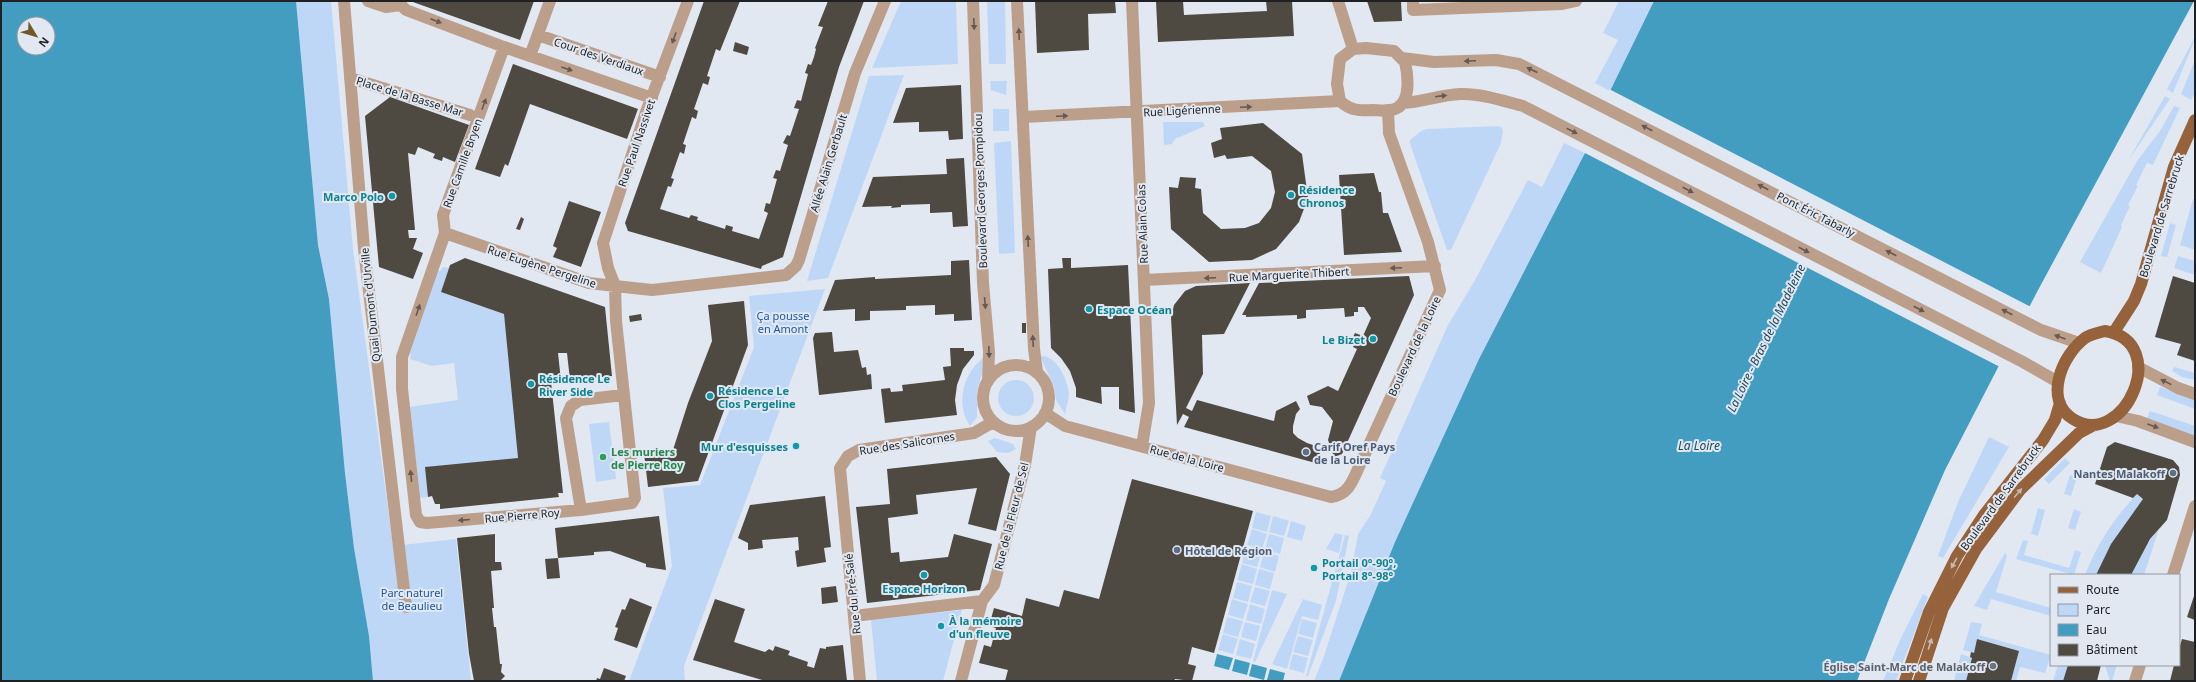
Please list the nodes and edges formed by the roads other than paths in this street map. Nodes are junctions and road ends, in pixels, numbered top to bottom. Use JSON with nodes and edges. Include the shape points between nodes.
{"nodes":[{"id":1,"x":344,"y":1,"type":"edge"},
{"id":2,"x":368,"y":1,"type":"edge"},
{"id":3,"x":550,"y":1,"type":"edge"},
{"id":4,"x":688,"y":1,"type":"edge"},
{"id":5,"x":885,"y":1,"type":"edge"},
{"id":6,"x":973,"y":1,"type":"edge"},
{"id":7,"x":1017,"y":1,"type":"edge"},
{"id":8,"x":1132,"y":1,"type":"edge"},
{"id":9,"x":1338,"y":1,"type":"edge"},
{"id":10,"x":1576,"y":1,"type":"edge"},
{"id":11,"x":401,"y":3,"type":"edge"},
{"id":12,"x":1413,"y":6,"type":"edge"},
{"id":13,"x":538,"y":35,"type":"junction"},
{"id":14,"x":504,"y":47,"type":"junction"},
{"id":15,"x":1353,"y":49,"type":"junction"},
{"id":16,"x":530,"y":56,"type":"junction"},
{"id":17,"x":1402,"y":58,"type":"junction"},
{"id":18,"x":660,"y":77,"type":"junction"},
{"id":19,"x":350,"y":78,"type":"junction"},
{"id":20,"x":652,"y":98,"type":"junction"},
{"id":21,"x":1340,"y":101,"type":"junction"},
{"id":22,"x":1403,"y":103,"type":"junction"},
{"id":23,"x":1388,"y":110,"type":"junction"},
{"id":24,"x":1137,"y":113,"type":"junction"},
{"id":25,"x":470,"y":115,"type":"dead end"},
{"id":26,"x":1023,"y":117,"type":"junction"},
{"id":27,"x":2195,"y":120,"type":"edge"},
{"id":28,"x":444,"y":233,"type":"junction"},
{"id":29,"x":1434,"y":266,"type":"junction"},
{"id":30,"x":1144,"y":280,"type":"junction"},
{"id":31,"x":736,"y":281,"type":"joint"},
{"id":32,"x":615,"y":286,"type":"junction"},
{"id":33,"x":2114,"y":332,"type":"junction"},
{"id":34,"x":2079,"y":343,"type":"junction"},
{"id":35,"x":2138,"y":367,"type":"junction"},
{"id":36,"x":1036,"y":372,"type":"junction"},
{"id":37,"x":988,"y":381,"type":"junction"},
{"id":38,"x":2058,"y":382,"type":"junction"},
{"id":39,"x":2195,"y":394,"type":"edge"},
{"id":40,"x":623,"y":395,"type":"junction"},
{"id":41,"x":2060,"y":403,"type":"junction"},
{"id":42,"x":1045,"y":413,"type":"junction"},
{"id":43,"x":2116,"y":416,"type":"junction"},
{"id":44,"x":993,"y":422,"type":"junction"},
{"id":45,"x":2094,"y":425,"type":"junction"},
{"id":46,"x":1031,"y":427,"type":"junction"},
{"id":47,"x":2195,"y":442,"type":"edge"},
{"id":48,"x":1142,"y":446,"type":"junction"},
{"id":49,"x":1331,"y":497,"type":"joint"},
{"id":50,"x":632,"y":503,"type":"joint"},
{"id":51,"x":2195,"y":506,"type":"edge"},
{"id":52,"x":843,"y":507,"type":"joint"},
{"id":53,"x":581,"y":510,"type":"junction"},
{"id":54,"x":416,"y":515,"type":"joint"},
{"id":55,"x":2173,"y":574,"type":"edge"},
{"id":56,"x":982,"y":601,"type":"junction"},
{"id":57,"x":406,"y":607,"type":"dead end"},
{"id":58,"x":854,"y":616,"type":"junction"},
{"id":59,"x":2140,"y":666,"type":"edge"},
{"id":60,"x":860,"y":681,"type":"edge"},
{"id":61,"x":961,"y":681,"type":"edge"},
{"id":62,"x":1905,"y":681,"type":"edge"},
{"id":63,"x":1919,"y":681,"type":"edge"},
{"id":64,"x":2135,"y":681,"type":"edge"}],
"edges":[{"from":1,"to":19,"type":"street","name":"Quai Dumont d'Urville"},
{"from":2,"to":11,"type":"street","via":[[386,7]]},
{"from":3,"to":13,"type":"street"},
{"from":4,"to":18,"type":"street","name":"Rue Paul Nassivet","one_way":true},
{"from":5,"to":31,"type":"street","name":"Allée Alain Gerbault","via":[[855,73],[796,266],[783,276]]},
{"from":6,"to":37,"type":"street","name":"Boulevard Georges Pompidou","one_way":true,"via":[[983,283],[989,352]]},
{"from":26,"to":7,"type":"street","one_way":true},
{"from":8,"to":24,"type":"street","name":"Rue Alain Colas"},
{"from":9,"to":15,"type":"street"},
{"from":10,"to":12,"type":"street","via":[[1562,4]]},
{"from":11,"to":14,"type":"street","one_way":true,"via":[[406,10]]},
{"from":13,"to":16,"type":"street"},
{"from":13,"to":18,"type":"street","name":"Cour des Verdiaux"},
{"from":14,"to":16,"type":"street","name":"Cour des Verdiaux"},
{"from":28,"to":14,"type":"street","name":"Rue Camille Bryen","one_way":true,"via":[[443,215]]},
{"from":15,"to":17,"type":"street","via":[[1394,51]]},
{"from":15,"to":21,"type":"street","via":[[1345,54],[1338,64],[1337,84]]},
{"from":16,"to":20,"type":"street","name":"Cour des Verdiaux","one_way":true},
{"from":17,"to":22,"type":"street","via":[[1406,66],[1407,80]]},
{"from":34,"to":17,"type":"street","name":"Pont Éric Tabarly","one_way":true,"via":[[2041,330],[1554,80],[1509,61],[1434,62]]},
{"from":18,"to":20,"type":"street","name":"Rue Paul Nassivet"},
{"from":19,"to":25,"type":"street","name":"Place de la Basse Mar"},
{"from":19,"to":57,"type":"street","name":"Quai Dumont d'Urville","via":[[364,249]]},
{"from":20,"to":32,"type":"street","name":"Rue Paul Nassivet","via":[[603,243]]},
{"from":21,"to":23,"type":"street","via":[[1356,111]]},
{"from":24,"to":21,"type":"street","name":"Rue Ligérienne","one_way":true},
{"from":22,"to":23,"type":"street"},
{"from":22,"to":38,"type":"street","one_way":true,"via":[[1418,103],[1432,98],[1462,94],[1523,106]]},
{"from":23,"to":29,"type":"street","name":"Boulevard de la Loire","via":[[1389,133]]},
{"from":26,"to":24,"type":"street","name":"Rue Ligérienne","one_way":true},
{"from":24,"to":30,"type":"street","name":"Rue Alain Colas"},
{"from":36,"to":26,"type":"street","one_way":true},
{"from":27,"to":33,"type":"main road","name":"Boulevard de Sarrebruck","via":[[2174,167],[2134,300]]},
{"from":28,"to":32,"type":"street","name":"Rue Eugène Pergeline","via":[[589,283]]},
{"from":54,"to":28,"type":"street","name":"Rue Camille Bryen","one_way":true,"via":[[402,389],[402,357]]},
{"from":29,"to":30,"type":"street","name":"Rue Marguerite Thibert","one_way":true},
{"from":29,"to":49,"type":"street","name":"Boulevard de la Loire","via":[[1440,284],[1438,296],[1350,487],[1338,496]]},
{"from":30,"to":48,"type":"street","name":"Rue Alain Colas","via":[[1149,403]]},
{"from":31,"to":32,"type":"street","name":"Rue Eugène Pergeline","via":[[652,290]]},
{"from":32,"to":40,"type":"street","name":"Rue Paul Nassivet"},
{"from":33,"to":34,"type":"main road","via":[[2095,333]]},
{"from":33,"to":35,"type":"main road","via":[[2133,347]]},
{"from":34,"to":38,"type":"main road","via":[[2068,357]]},
{"from":39,"to":35,"type":"street","one_way":true},
{"from":35,"to":43,"type":"main road","via":[[2132,394]]},
{"from":36,"to":37,"type":"street","via":[[1023,366],[1011,366],[998,370]]},
{"from":36,"to":42,"type":"street","via":[[1048,391],[1049,401]]},
{"from":37,"to":44,"type":"street","via":[[984,390],[984,403]]},
{"from":38,"to":41,"type":"main road"},
{"from":40,"to":50,"type":"street","name":"Rue Paul Nassivet","via":[[635,498]]},
{"from":40,"to":53,"type":"street","via":[[580,400],[571,406],[566,418]]},
{"from":41,"to":45,"type":"main road","via":[[2073,419]]},
{"from":41,"to":62,"type":"main road","name":"Boulevard de Sarrebruck","one_way":true,"via":[[2055,420],[2043,440],[1992,504],[1957,556],[1929,612]]},
{"from":42,"to":46,"type":"street"},
{"from":42,"to":48,"type":"street","name":"Rue de la Loire","via":[[1065,426]]},
{"from":43,"to":45,"type":"main road"},
{"from":43,"to":47,"type":"street","one_way":true,"via":[[2138,421]]},
{"from":44,"to":46,"type":"street","via":[[1011,431]]},
{"from":44,"to":52,"type":"street","name":"Rue des Salicornes","via":[[974,433],[889,444],[854,452],[844,460],[840,468]]},
{"from":63,"to":45,"type":"main road","name":"Boulevard de Sarrebruck","one_way":true,"via":[[1943,608],[1976,549],[2020,490],[2079,433]]},
{"from":46,"to":56,"type":"street","name":"Rue de la Fleur de Sel","via":[[1022,479],[994,585]]},
{"from":48,"to":49,"type":"street","name":"Rue de la Loire"},
{"from":50,"to":53,"type":"street","name":"Rue Pierre Roy"},
{"from":51,"to":55,"type":"street"},
{"from":52,"to":58,"type":"street","name":"Rue du Pré-Salé"},
{"from":53,"to":54,"type":"street","name":"Rue Pierre Roy","one_way":true,"via":[[426,523],[420,522]]},
{"from":56,"to":58,"type":"street"},
{"from":56,"to":61,"type":"street"},
{"from":58,"to":60,"type":"street","name":"Rue du Pré-Salé"},
{"from":59,"to":64,"type":"street"}]}
